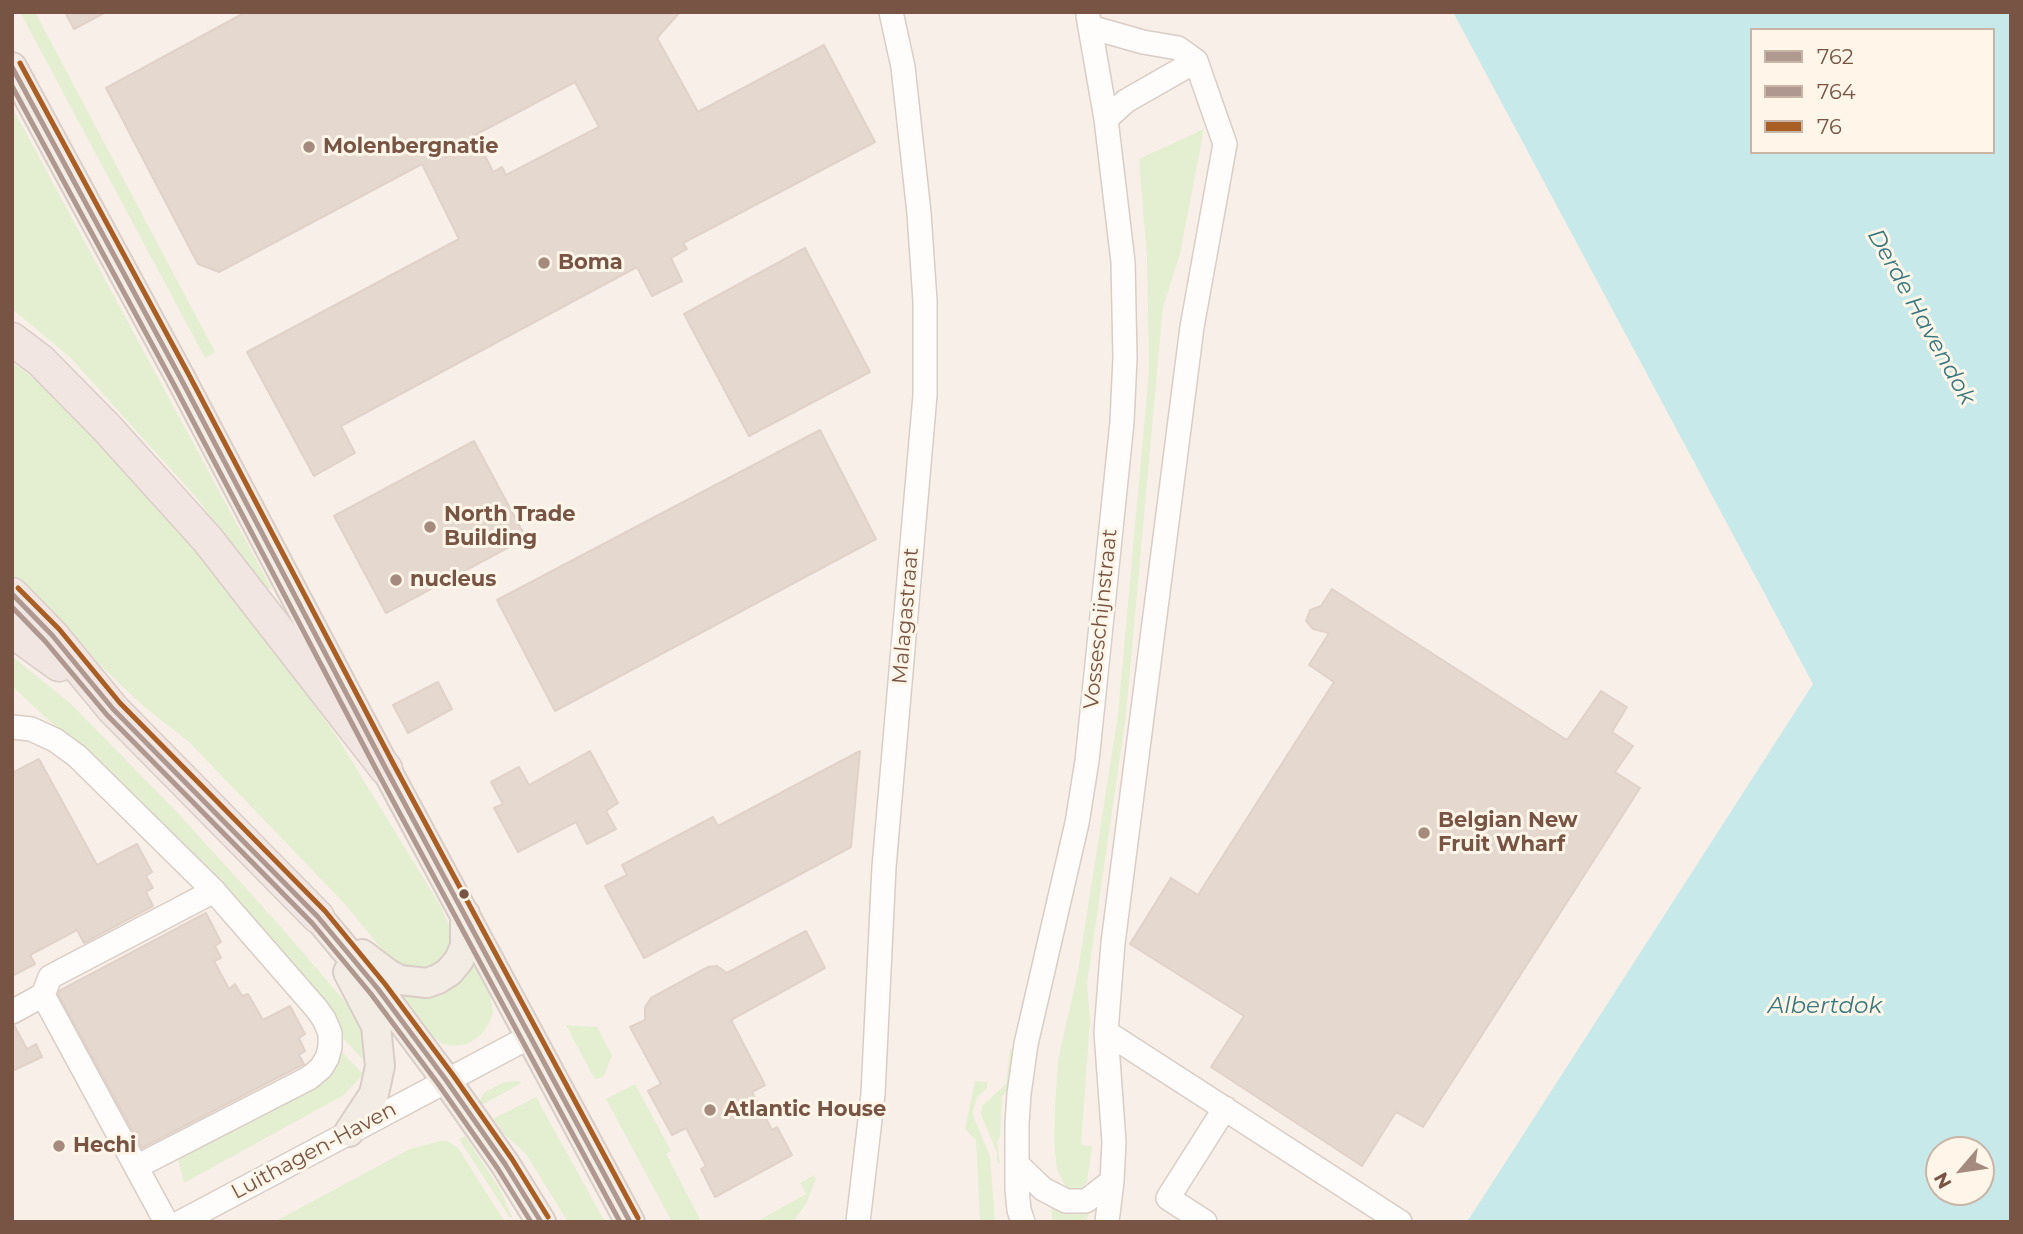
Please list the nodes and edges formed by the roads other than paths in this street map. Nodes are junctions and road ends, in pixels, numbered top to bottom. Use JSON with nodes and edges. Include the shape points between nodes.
{"nodes":[{"id":1,"x":891,"y":12,"type":"edge"},
{"id":2,"x":1089,"y":20,"type":"edge"},
{"id":3,"x":1196,"y":61,"type":"junction"},
{"id":4,"x":12,"y":67,"type":"edge"},
{"id":5,"x":1106,"y":120,"type":"junction"},
{"id":6,"x":12,"y":339,"type":"edge"},
{"id":7,"x":12,"y":594,"type":"edge"},
{"id":8,"x":12,"y":631,"type":"edge"},
{"id":9,"x":113,"y":709,"type":"junction"},
{"id":10,"x":12,"y":727,"type":"edge"},
{"id":11,"x":386,"y":769,"type":"junction"},
{"id":12,"x":214,"y":891,"type":"junction"},
{"id":13,"x":465,"y":914,"type":"junction"},
{"id":14,"x":318,"y":918,"type":"junction"},
{"id":15,"x":43,"y":995,"type":"junction"},
{"id":16,"x":12,"y":1012,"type":"edge"},
{"id":17,"x":1106,"y":1032,"type":"junction"},
{"id":18,"x":530,"y":1037,"type":"junction"},
{"id":19,"x":446,"y":1080,"type":"junction"},
{"id":20,"x":1225,"y":1108,"type":"junction"},
{"id":21,"x":349,"y":1132,"type":"junction"},
{"id":22,"x":1017,"y":1164,"type":"junction"},
{"id":23,"x":136,"y":1167,"type":"junction"},
{"id":24,"x":1112,"y":1181,"type":"junction"},
{"id":25,"x":166,"y":1222,"type":"edge"},
{"id":26,"x":181,"y":1222,"type":"edge"},
{"id":27,"x":541,"y":1222,"type":"edge"},
{"id":28,"x":630,"y":1222,"type":"edge"},
{"id":29,"x":858,"y":1222,"type":"edge"},
{"id":30,"x":1023,"y":1222,"type":"edge"},
{"id":31,"x":1107,"y":1222,"type":"edge"},
{"id":32,"x":1205,"y":1222,"type":"edge"},
{"id":33,"x":1400,"y":1222,"type":"edge"}],
"edges":[{"from":1,"to":29,"type":"street","name":"Malagastraat","via":[[903,67],[919,213],[925,395],[884,867],[873,1094]]},
{"from":2,"to":3,"type":"street","via":[[1143,42],[1178,48]]},
{"from":2,"to":5,"type":"street","name":"Vosseschijnstraat"},
{"from":3,"to":5,"type":"street","via":[[1126,101]]},
{"from":3,"to":17,"type":"street","via":[[1225,144],[1192,327],[1113,943]]},
{"from":4,"to":11,"type":"main road"},
{"from":5,"to":22,"type":"street","name":"Vosseschijnstraat","via":[[1124,262],[1122,422],[1087,761],[1026,1044]]},
{"from":6,"to":11,"type":"highway","via":[[41,361],[106,427],[208,540]]},
{"from":7,"to":9,"type":"highway"},
{"from":8,"to":9,"type":"highway"},
{"from":9,"to":14,"type":"highway"},
{"from":10,"to":12,"type":"street","via":[[31,729],[77,756]]},
{"from":11,"to":13,"type":"main road"},
{"from":12,"to":15,"type":"street","via":[[50,977]]},
{"from":12,"to":23,"type":"street","via":[[324,1018],[330,1047],[321,1068],[309,1078]]},
{"from":13,"to":14,"type":"main road","via":[[465,946],[459,960],[449,972],[427,983],[400,980],[387,973]]},
{"from":13,"to":18,"type":"main road"},
{"from":14,"to":19,"type":"main road"},
{"from":14,"to":21,"type":"main road","via":[[367,1006],[379,1045],[380,1071],[374,1094]]},
{"from":15,"to":16,"type":"street"},
{"from":15,"to":23,"type":"street"},
{"from":17,"to":20,"type":"street"},
{"from":17,"to":24,"type":"street","via":[[1114,1142]]},
{"from":18,"to":19,"type":"street","name":"Luithagen-Haven"},
{"from":18,"to":28,"type":"main road"},
{"from":19,"to":21,"type":"street","name":"Luithagen-Haven"},
{"from":19,"to":27,"type":"main road"},
{"from":20,"to":32,"type":"street","via":[[1168,1198]]},
{"from":20,"to":33,"type":"street"},
{"from":21,"to":26,"type":"street","name":"Luithagen-Haven"},
{"from":22,"to":24,"type":"street","via":[[1043,1189],[1066,1201],[1086,1202]]},
{"from":22,"to":30,"type":"street","name":"Vosseschijnstraat"},
{"from":23,"to":25,"type":"street"},
{"from":24,"to":31,"type":"street"}]}
